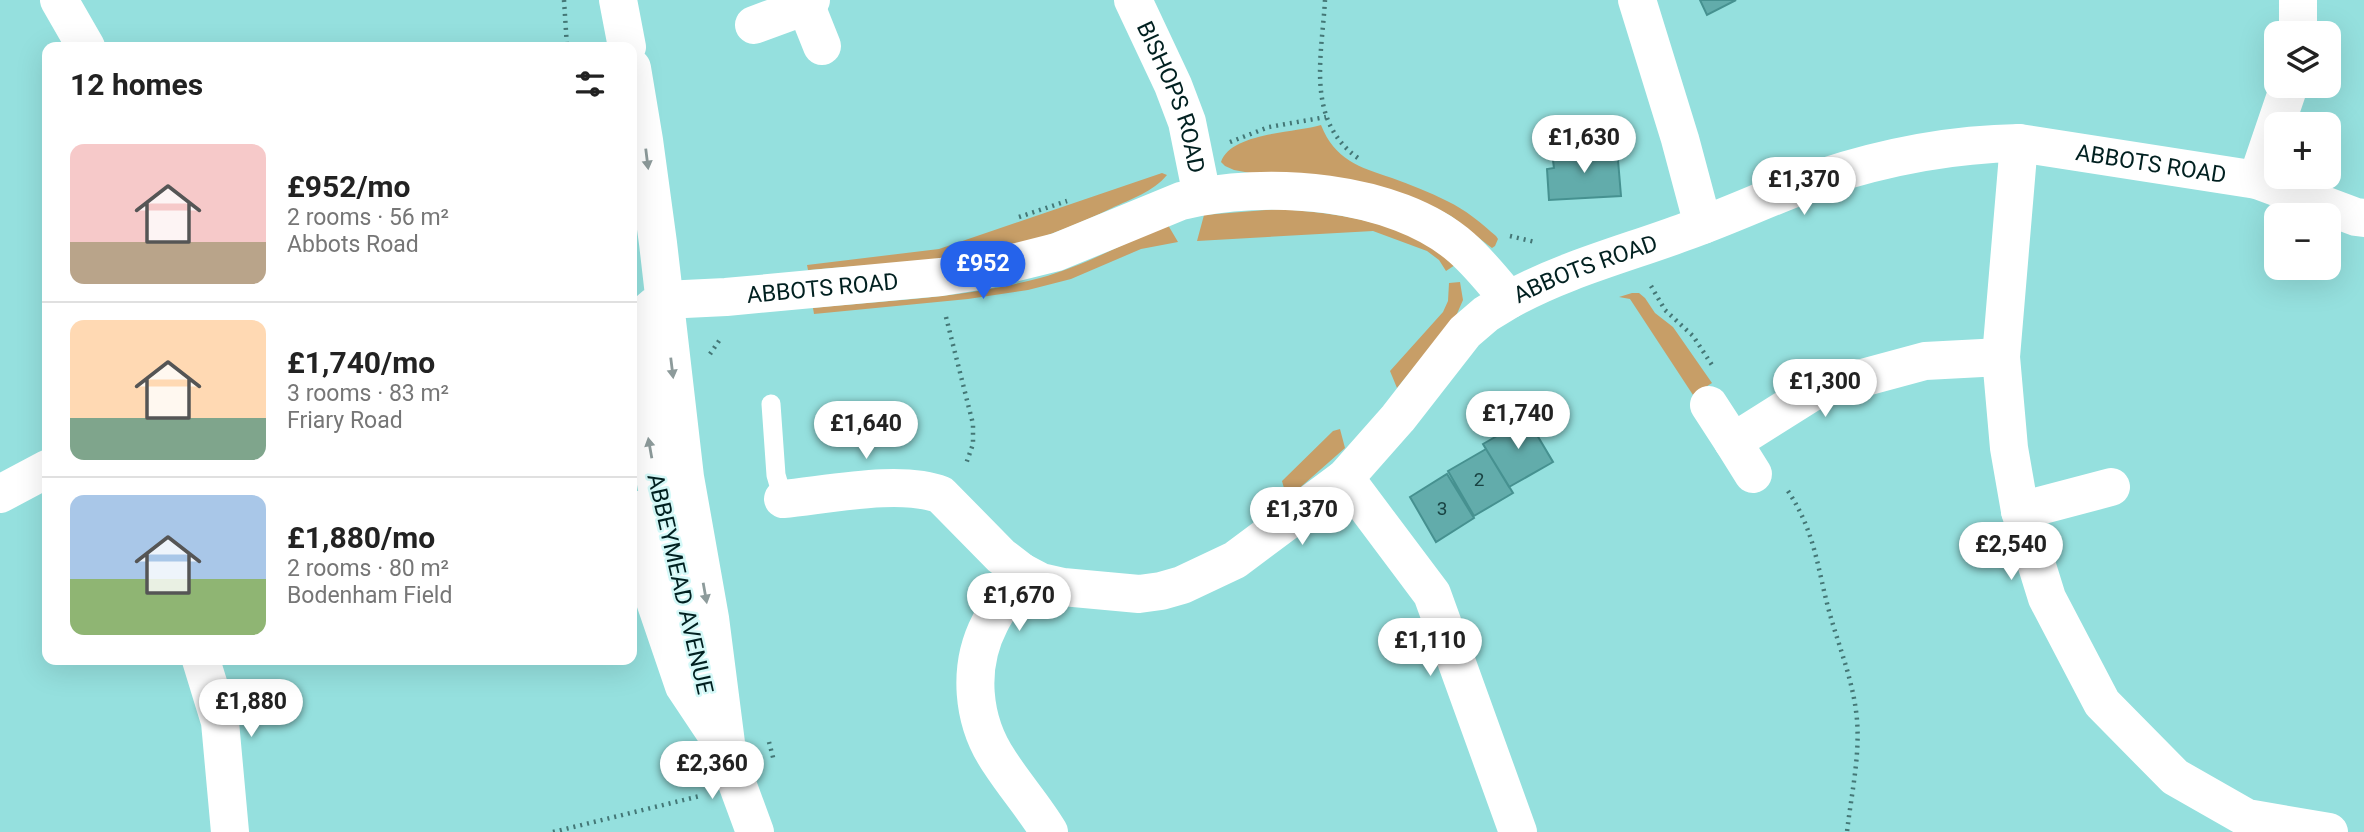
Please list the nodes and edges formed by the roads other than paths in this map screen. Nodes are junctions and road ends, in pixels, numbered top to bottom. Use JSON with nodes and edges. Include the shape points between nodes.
{"nodes":[{"id":1,"x":60,"y":0,"type":"edge"},
{"id":2,"x":610,"y":0,"type":"edge"},
{"id":3,"x":618,"y":0,"type":"edge"},
{"id":4,"x":1133,"y":0,"type":"edge"},
{"id":5,"x":1637,"y":0,"type":"edge"},
{"id":6,"x":2298,"y":0,"type":"edge"},
{"id":7,"x":808,"y":3,"type":"edge"},
{"id":8,"x":2298,"y":21,"type":"edge"},
{"id":9,"x":754,"y":25,"type":"dead end"},
{"id":10,"x":83,"y":42,"type":"edge"},
{"id":11,"x":605,"y":42,"type":"edge"},
{"id":12,"x":626,"y":42,"type":"edge"},
{"id":13,"x":822,"y":46,"type":"dead end"},
{"id":14,"x":637,"y":98,"type":"edge"},
{"id":15,"x":2285,"y":98,"type":"edge"},
{"id":16,"x":2019,"y":143,"type":"junction"},
{"id":17,"x":2257,"y":180,"type":"junction"},
{"id":18,"x":1202,"y":196,"type":"junction"},
{"id":19,"x":2364,"y":218,"type":"edge"},
{"id":20,"x":1703,"y":225,"type":"junction"},
{"id":21,"x":1509,"y":300,"type":"junction"},
{"id":22,"x":648,"y":302,"type":"edge"},
{"id":23,"x":2001,"y":357,"type":"junction"},
{"id":24,"x":1713,"y":390,"type":"road end"},
{"id":25,"x":771,"y":404,"type":"dead end"},
{"id":26,"x":1733,"y":442,"type":"junction"},
{"id":27,"x":42,"y":472,"type":"edge"},
{"id":28,"x":1345,"y":478,"type":"junction"},
{"id":29,"x":1768,"y":479,"type":"road end"},
{"id":30,"x":2111,"y":486,"type":"dead end"},
{"id":31,"x":0,"y":494,"type":"edge"},
{"id":32,"x":783,"y":499,"type":"joint"},
{"id":33,"x":2020,"y":511,"type":"junction"},
{"id":34,"x":637,"y":529,"type":"edge"},
{"id":35,"x":1022,"y":572,"type":"junction"},
{"id":36,"x":203,"y":665,"type":"edge"},
{"id":37,"x":727,"y":751,"type":"junction"},
{"id":38,"x":230,"y":832,"type":"edge"},
{"id":39,"x":755,"y":832,"type":"edge"},
{"id":40,"x":1049,"y":832,"type":"edge"},
{"id":41,"x":1518,"y":832,"type":"edge"},
{"id":42,"x":2329,"y":832,"type":"edge"}],
"edges":[{"from":1,"to":10,"type":"street"},
{"from":2,"to":11,"type":"street"},
{"from":3,"to":12,"type":"street"},
{"from":4,"to":18,"type":"street","name":"BISHOPS ROAD","via":[[1187,122]]},
{"from":5,"to":20,"type":"street"},
{"from":6,"to":8,"type":"street"},
{"from":7,"to":9,"type":"street"},
{"from":7,"to":13,"type":"street"},
{"from":14,"to":22,"type":"street","name":"ABBEYMEAD AVENUE","one_way":true,"via":[[644,141]]},
{"from":15,"to":17,"type":"street"},
{"from":16,"to":17,"type":"street","name":"ABBOTS ROAD"},
{"from":16,"to":20,"type":"street","name":"ABBOTS ROAD","via":[[1944,149],[1860,166]]},
{"from":16,"to":23,"type":"street"},
{"from":17,"to":19,"type":"street","name":"ABBOTS ROAD"},
{"from":18,"to":21,"type":"street","name":"ABBOTS ROAD","via":[[1244,191],[1303,193],[1399,212],[1461,247]]},
{"from":18,"to":22,"type":"street","name":"ABBOTS ROAD","via":[[1157,209],[1057,252],[985,270]]},
{"from":20,"to":21,"type":"street","name":"ABBOTS ROAD","via":[[1554,278]]},
{"from":21,"to":28,"type":"street","via":[[1465,332]]},
{"from":22,"to":37,"type":"street","name":"ABBEYMEAD AVENUE","via":[[710,618]]},
{"from":23,"to":26,"type":"street","via":[[1925,361],[1814,391]]},
{"from":23,"to":33,"type":"street"},
{"from":24,"to":26,"type":"street"},
{"from":25,"to":32,"type":"lane","via":[[776,475]]},
{"from":26,"to":29,"type":"street"},
{"from":27,"to":31,"type":"street"},
{"from":28,"to":35,"type":"street","via":[[1236,560],[1182,585],[1139,594],[1102,591],[1041,582]]},
{"from":28,"to":41,"type":"street","via":[[1432,594]]},
{"from":30,"to":33,"type":"street"},
{"from":32,"to":35,"type":"street","via":[[902,488],[941,495]]},
{"from":33,"to":42,"type":"street","via":[[2047,598],[2102,703],[2175,777],[2247,818]]},
{"from":34,"to":37,"type":"street","name":"ABBEYMEAD AVENUE","via":[[684,686]]},
{"from":35,"to":40,"type":"street","via":[[990,623],[979,651],[977,710],[999,761]]},
{"from":36,"to":38,"type":"street","via":[[220,722]]},
{"from":37,"to":39,"type":"street","name":"ABBEYMEAD AVENUE"}]}
